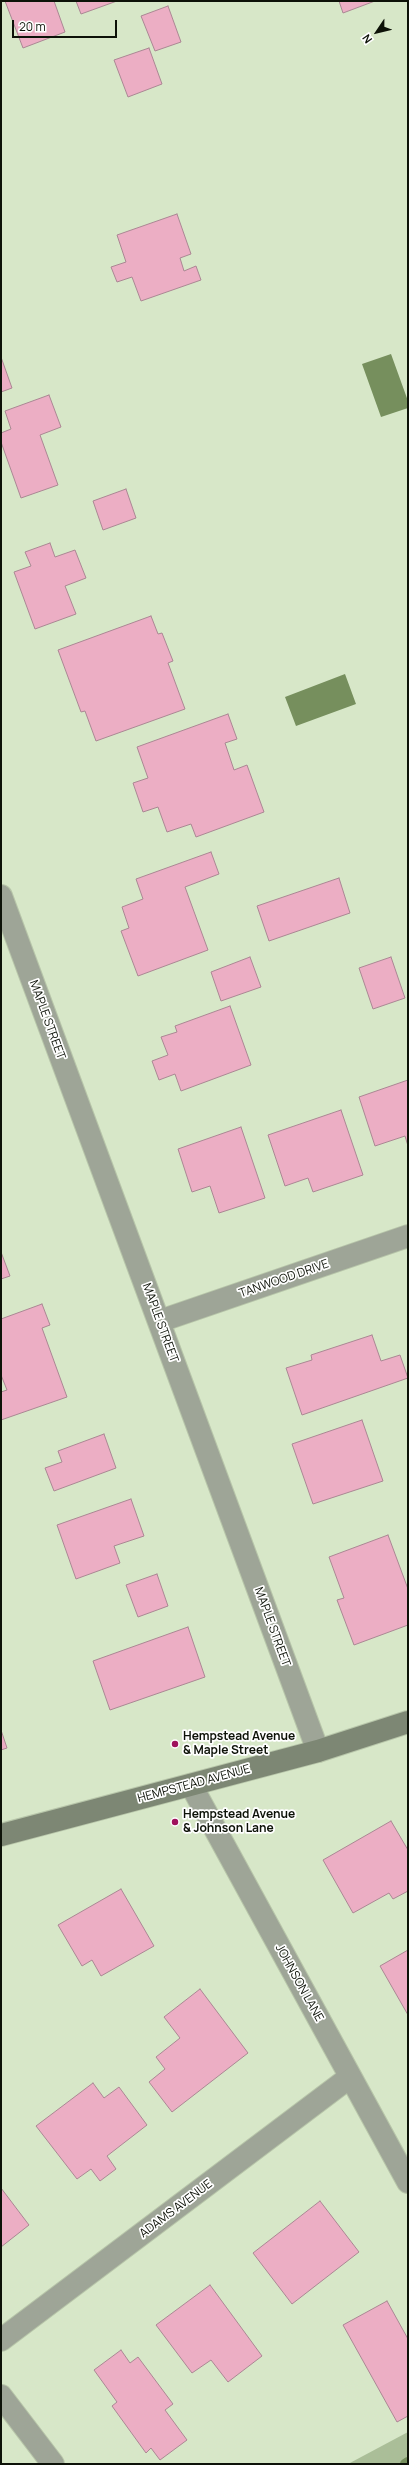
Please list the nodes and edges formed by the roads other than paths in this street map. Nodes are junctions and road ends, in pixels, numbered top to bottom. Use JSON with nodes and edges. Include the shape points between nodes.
{"nodes":[{"id":1,"x":1,"y":896,"type":"edge"},
{"id":2,"x":408,"y":1236,"type":"edge"},
{"id":3,"x":160,"y":1321,"type":"junction"},
{"id":4,"x":408,"y":1722,"type":"edge"},
{"id":5,"x":318,"y":1751,"type":"junction"},
{"id":6,"x":191,"y":1785,"type":"junction"},
{"id":7,"x":1,"y":1835,"type":"edge"},
{"id":8,"x":350,"y":2077,"type":"junction"},
{"id":9,"x":408,"y":2182,"type":"edge"},
{"id":10,"x":1,"y":2340,"type":"edge"},
{"id":11,"x":1,"y":2396,"type":"edge"},
{"id":12,"x":53,"y":2464,"type":"edge"}],
"edges":[{"from":1,"to":3,"type":"street","name":"MAPLE STREET"},
{"from":2,"to":3,"type":"street","name":"TANWOOD DRIVE"},
{"from":3,"to":5,"type":"street","name":"MAPLE STREET"},
{"from":4,"to":5,"type":"main road","name":"HEMPSTEAD AVENUE"},
{"from":5,"to":6,"type":"main road","name":"HEMPSTEAD AVENUE"},
{"from":6,"to":7,"type":"main road","name":"HEMPSTEAD AVENUE"},
{"from":6,"to":8,"type":"street","name":"JOHNSON LANE"},
{"from":8,"to":9,"type":"street","name":"JOHNSON LANE"},
{"from":8,"to":10,"type":"street","name":"ADAMS AVENUE"},
{"from":11,"to":12,"type":"street"}]}
